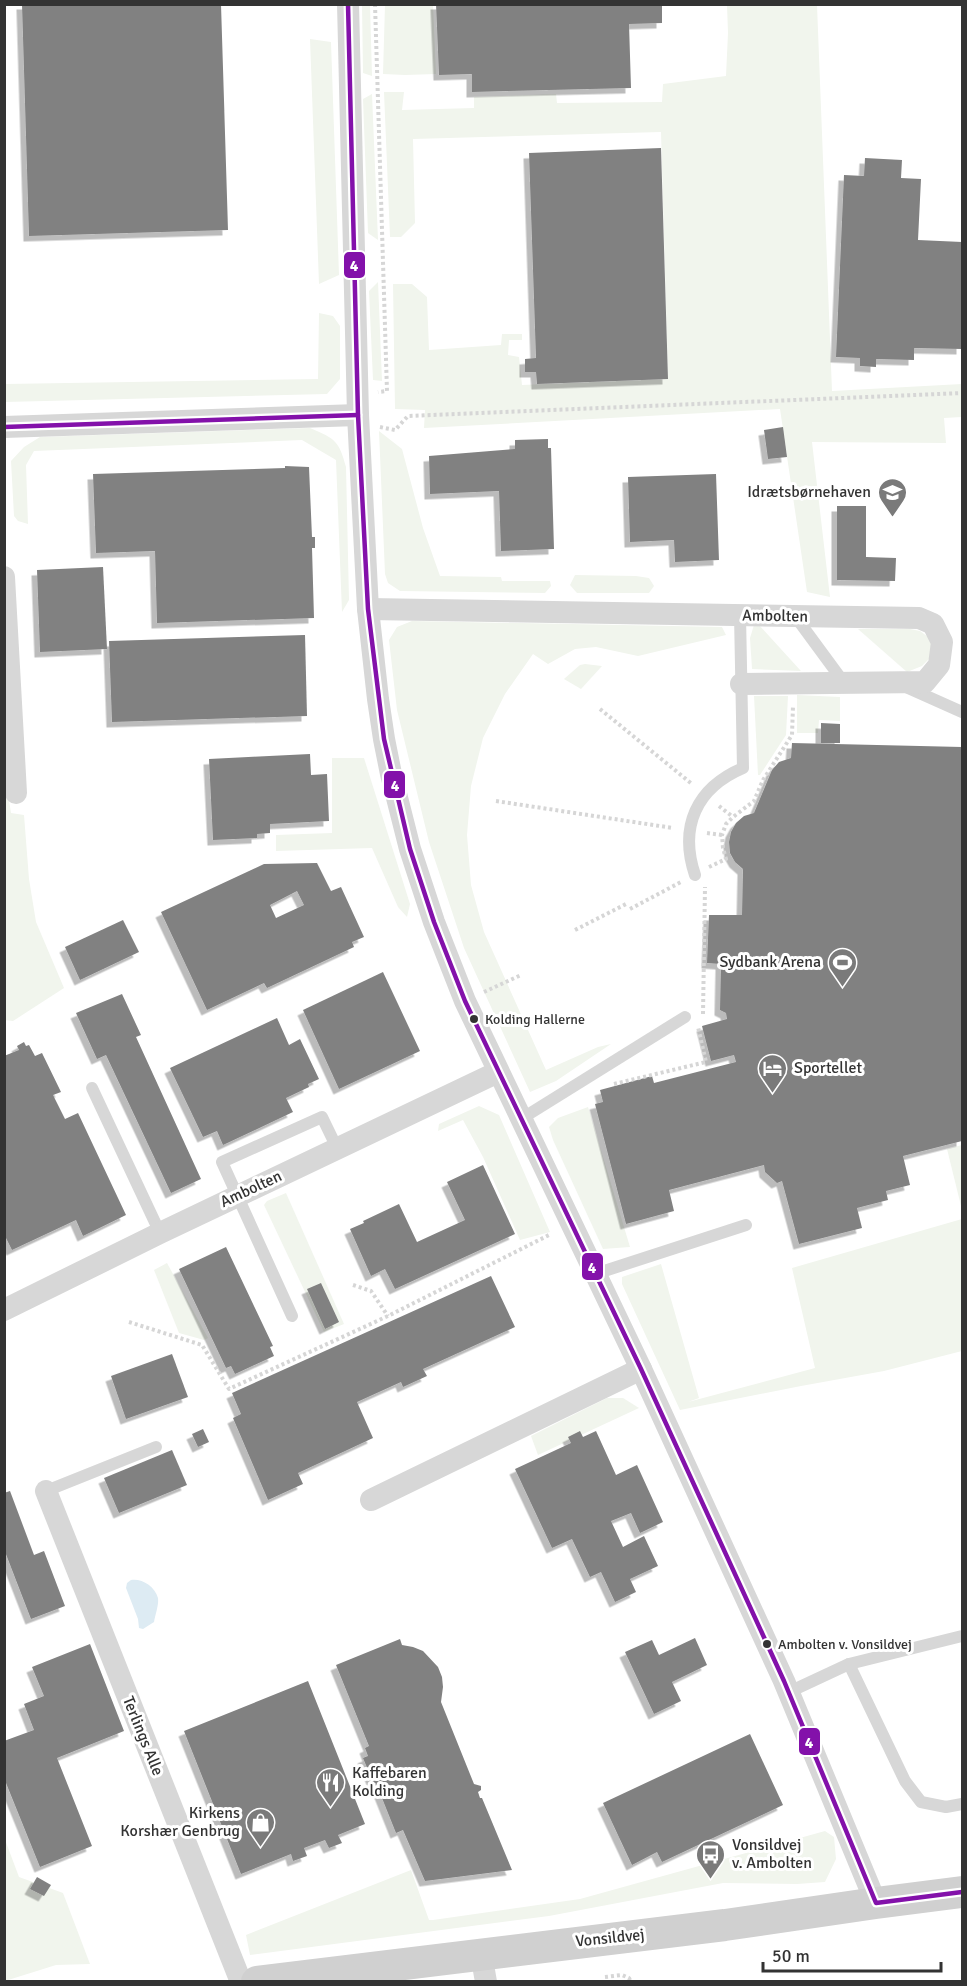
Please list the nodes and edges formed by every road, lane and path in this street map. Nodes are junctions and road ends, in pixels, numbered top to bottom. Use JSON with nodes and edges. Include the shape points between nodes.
{"nodes":[{"id":1,"x":348,"y":4,"type":"edge"},
{"id":2,"x":375,"y":4,"type":"edge"},
{"id":3,"x":963,"y":393,"type":"edge"},
{"id":4,"x":358,"y":405,"type":"junction"},
{"id":5,"x":4,"y":427,"type":"edge"},
{"id":6,"x":4,"y":577,"type":"edge"},
{"id":7,"x":368,"y":609,"type":"junction"},
{"id":8,"x":740,"y":615,"type":"junction"},
{"id":9,"x":795,"y":616,"type":"junction"},
{"id":10,"x":897,"y":683,"type":"junction"},
{"id":11,"x":741,"y":684,"type":"junction"},
{"id":12,"x":793,"y":684,"type":"junction"},
{"id":13,"x":845,"y":684,"type":"junction"},
{"id":14,"x":600,"y":709,"type":"dead end"},
{"id":15,"x":963,"y":712,"type":"edge"},
{"id":16,"x":8,"y":721,"type":"edge"},
{"id":17,"x":16,"y":793,"type":"dead end"},
{"id":18,"x":705,"y":794,"type":"junction"},
{"id":19,"x":496,"y":801,"type":"dead end"},
{"id":20,"x":733,"y":817,"type":"junction"},
{"id":21,"x":689,"y":830,"type":"junction"},
{"id":22,"x":722,"y":835,"type":"junction"},
{"id":23,"x":700,"y":872,"type":"junction"},
{"id":24,"x":628,"y":903,"type":"dead end"},
{"id":25,"x":630,"y":909,"type":"dead end"},
{"id":26,"x":575,"y":930,"type":"dead end"},
{"id":27,"x":521,"y":975,"type":"dead end"},
{"id":28,"x":465,"y":1001,"type":"junction"},
{"id":29,"x":685,"y":1017,"type":"dead end"},
{"id":30,"x":498,"y":1072,"type":"junction"},
{"id":31,"x":611,"y":1085,"type":"dead end"},
{"id":32,"x":93,"y":1088,"type":"dead end"},
{"id":33,"x":521,"y":1119,"type":"junction"},
{"id":34,"x":337,"y":1148,"type":"junction"},
{"id":35,"x":238,"y":1195,"type":"junction"},
{"id":36,"x":571,"y":1224,"type":"junction"},
{"id":37,"x":746,"y":1225,"type":"dead end"},
{"id":38,"x":160,"y":1233,"type":"junction"},
{"id":39,"x":595,"y":1274,"type":"junction"},
{"id":40,"x":353,"y":1285,"type":"dead end"},
{"id":41,"x":4,"y":1310,"type":"edge"},
{"id":42,"x":292,"y":1316,"type":"dead end"},
{"id":43,"x":388,"y":1316,"type":"junction"},
{"id":44,"x":129,"y":1322,"type":"dead end"},
{"id":45,"x":641,"y":1369,"type":"junction"},
{"id":46,"x":156,"y":1447,"type":"dead end"},
{"id":47,"x":46,"y":1491,"type":"joint"},
{"id":48,"x":371,"y":1500,"type":"dead end"},
{"id":49,"x":963,"y":1636,"type":"edge"},
{"id":50,"x":849,"y":1664,"type":"junction"},
{"id":51,"x":789,"y":1692,"type":"junction"},
{"id":52,"x":963,"y":1804,"type":"edge"},
{"id":53,"x":963,"y":1892,"type":"edge"},
{"id":54,"x":876,"y":1903,"type":"junction"},
{"id":55,"x":483,"y":1967,"type":"edge"},
{"id":56,"x":605,"y":1977,"type":"dead end"},
{"id":57,"x":241,"y":1982,"type":"edge"},
{"id":58,"x":257,"y":1982,"type":"edge"},
{"id":59,"x":631,"y":1982,"type":"edge"}],
"edges":[{"from":1,"to":4,"type":"street"},
{"from":2,"to":4,"type":"path","via":[[387,391]]},
{"from":3,"to":4,"type":"path","via":[[408,416],[395,430],[381,427]]},
{"from":4,"to":5,"type":"street"},
{"from":4,"to":7,"type":"street"},
{"from":6,"to":16,"type":"street"},
{"from":7,"to":8,"type":"street","name":"Ambolten"},
{"from":7,"to":28,"type":"street","via":[[391,774],[410,849]]},
{"from":8,"to":9,"type":"street","name":"Ambolten"},
{"from":8,"to":11,"type":"lane"},
{"from":9,"to":10,"type":"street","name":"Ambolten","via":[[919,618],[933,624],[942,642],[939,665],[925,682]]},
{"from":9,"to":13,"type":"lane"},
{"from":10,"to":13,"type":"street","name":"Ambolten"},
{"from":10,"to":15,"type":"lane"},
{"from":11,"to":12,"type":"street","name":"Ambolten"},
{"from":11,"to":18,"type":"lane","via":[[743,768],[728,774]]},
{"from":12,"to":13,"type":"street","name":"Ambolten"},
{"from":12,"to":20,"type":"path","via":[[792,735],[754,801]]},
{"from":14,"to":18,"type":"path"},
{"from":16,"to":17,"type":"street"},
{"from":18,"to":20,"type":"path"},
{"from":18,"to":21,"type":"lane"},
{"from":19,"to":21,"type":"path"},
{"from":20,"to":22,"type":"path"},
{"from":21,"to":22,"type":"path"},
{"from":21,"to":23,"type":"lane","via":[[690,860]]},
{"from":22,"to":23,"type":"path","via":[[726,859]]},
{"from":23,"to":25,"type":"path"},
{"from":23,"to":31,"type":"path","via":[[704,1011],[698,1027],[706,1062]]},
{"from":24,"to":26,"type":"path"},
{"from":27,"to":28,"type":"path"},
{"from":28,"to":30,"type":"street"},
{"from":29,"to":33,"type":"lane"},
{"from":30,"to":33,"type":"street"},
{"from":30,"to":34,"type":"street","name":"Ambolten"},
{"from":32,"to":38,"type":"lane"},
{"from":33,"to":36,"type":"street"},
{"from":34,"to":35,"type":"street","name":"Ambolten"},
{"from":34,"to":35,"type":"lane","via":[[322,1117],[222,1162]]},
{"from":35,"to":38,"type":"street","name":"Ambolten"},
{"from":35,"to":42,"type":"lane"},
{"from":36,"to":39,"type":"street"},
{"from":36,"to":43,"type":"path"},
{"from":37,"to":39,"type":"lane"},
{"from":38,"to":41,"type":"street","name":"Ambolten"},
{"from":39,"to":45,"type":"street"},
{"from":40,"to":43,"type":"path","via":[[371,1291]]},
{"from":43,"to":44,"type":"path","via":[[229,1389],[202,1345]]},
{"from":45,"to":48,"type":"street"},
{"from":45,"to":51,"type":"street"},
{"from":46,"to":47,"type":"lane"},
{"from":47,"to":57,"type":"street","name":"Terlings Alle"},
{"from":49,"to":50,"type":"lane"},
{"from":50,"to":51,"type":"lane"},
{"from":50,"to":52,"type":"lane","via":[[905,1780],[921,1802],[946,1807]]},
{"from":51,"to":54,"type":"street"},
{"from":53,"to":54,"type":"main road","name":"Vonsildvej"},
{"from":54,"to":55,"type":"main road","name":"Vonsildvej"},
{"from":55,"to":58,"type":"main road","name":"Vonsildvej"},
{"from":56,"to":59,"type":"path","via":[[622,1976]]}]}
